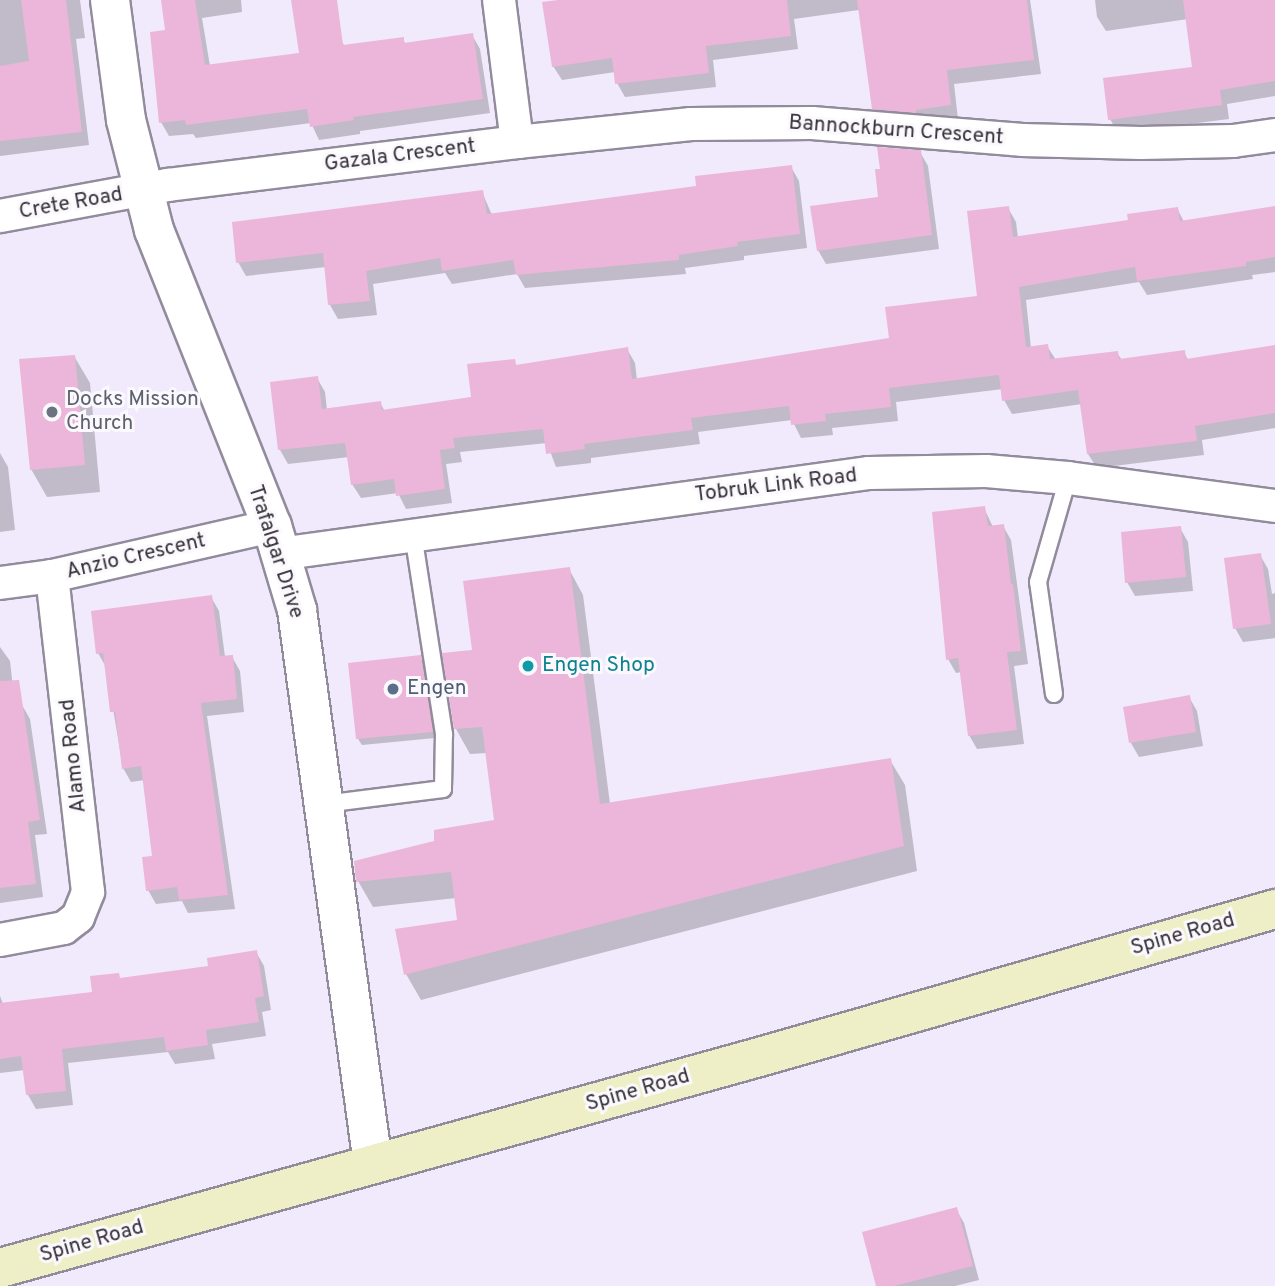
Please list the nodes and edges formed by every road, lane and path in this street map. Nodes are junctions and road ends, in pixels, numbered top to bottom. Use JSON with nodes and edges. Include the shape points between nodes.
{"nodes":[{"id":1,"x":110,"y":0,"type":"edge"},
{"id":2,"x":499,"y":0,"type":"edge"},
{"id":3,"x":1275,"y":135,"type":"edge"},
{"id":4,"x":517,"y":142,"type":"junction"},
{"id":5,"x":142,"y":191,"type":"junction"},
{"id":6,"x":0,"y":216,"type":"edge"},
{"id":7,"x":1068,"y":478,"type":"junction"},
{"id":8,"x":1275,"y":506,"type":"edge"},
{"id":9,"x":413,"y":533,"type":"junction"},
{"id":10,"x":276,"y":540,"type":"junction"},
{"id":11,"x":52,"y":576,"type":"junction"},
{"id":12,"x":0,"y":583,"type":"edge"},
{"id":13,"x":1054,"y":694,"type":"dead end"},
{"id":14,"x":324,"y":804,"type":"junction"},
{"id":15,"x":1275,"y":909,"type":"edge"},
{"id":16,"x":0,"y":940,"type":"edge"},
{"id":17,"x":373,"y":1164,"type":"junction"},
{"id":18,"x":0,"y":1268,"type":"edge"}],
"edges":[{"from":1,"to":5,"type":"street","name":"Trafalgar Drive"},
{"from":2,"to":4,"type":"street"},
{"from":3,"to":4,"type":"street","name":"Bannockburn Crescent","via":[[1233,141],[1128,143],[1022,140],[812,123],[691,124]]},
{"from":4,"to":5,"type":"street","name":"Gazala Crescent"},
{"from":5,"to":6,"type":"street","name":"Crete Road"},
{"from":5,"to":10,"type":"street","name":"Trafalgar Drive"},
{"from":7,"to":8,"type":"street","name":"Tobruk Link Road"},
{"from":7,"to":9,"type":"street","name":"Tobruk Link Road","via":[[986,471],[869,473]]},
{"from":7,"to":13,"type":"lane","via":[[1038,582]]},
{"from":9,"to":10,"type":"street","name":"Tobruk Link Road"},
{"from":9,"to":14,"type":"lane","via":[[444,734],[443,789]]},
{"from":10,"to":11,"type":"street","name":"Anzio Crescent"},
{"from":10,"to":14,"type":"street","name":"Trafalgar Drive","via":[[297,610]]},
{"from":11,"to":12,"type":"street","name":"Anzio Crescent"},
{"from":11,"to":16,"type":"street","name":"Alamo Road","via":[[88,892],[78,917],[64,928]]},
{"from":14,"to":17,"type":"street","name":"Trafalgar Drive"},
{"from":15,"to":17,"type":"main road","name":"Spine Road"},
{"from":17,"to":18,"type":"main road","name":"Spine Road"}]}
